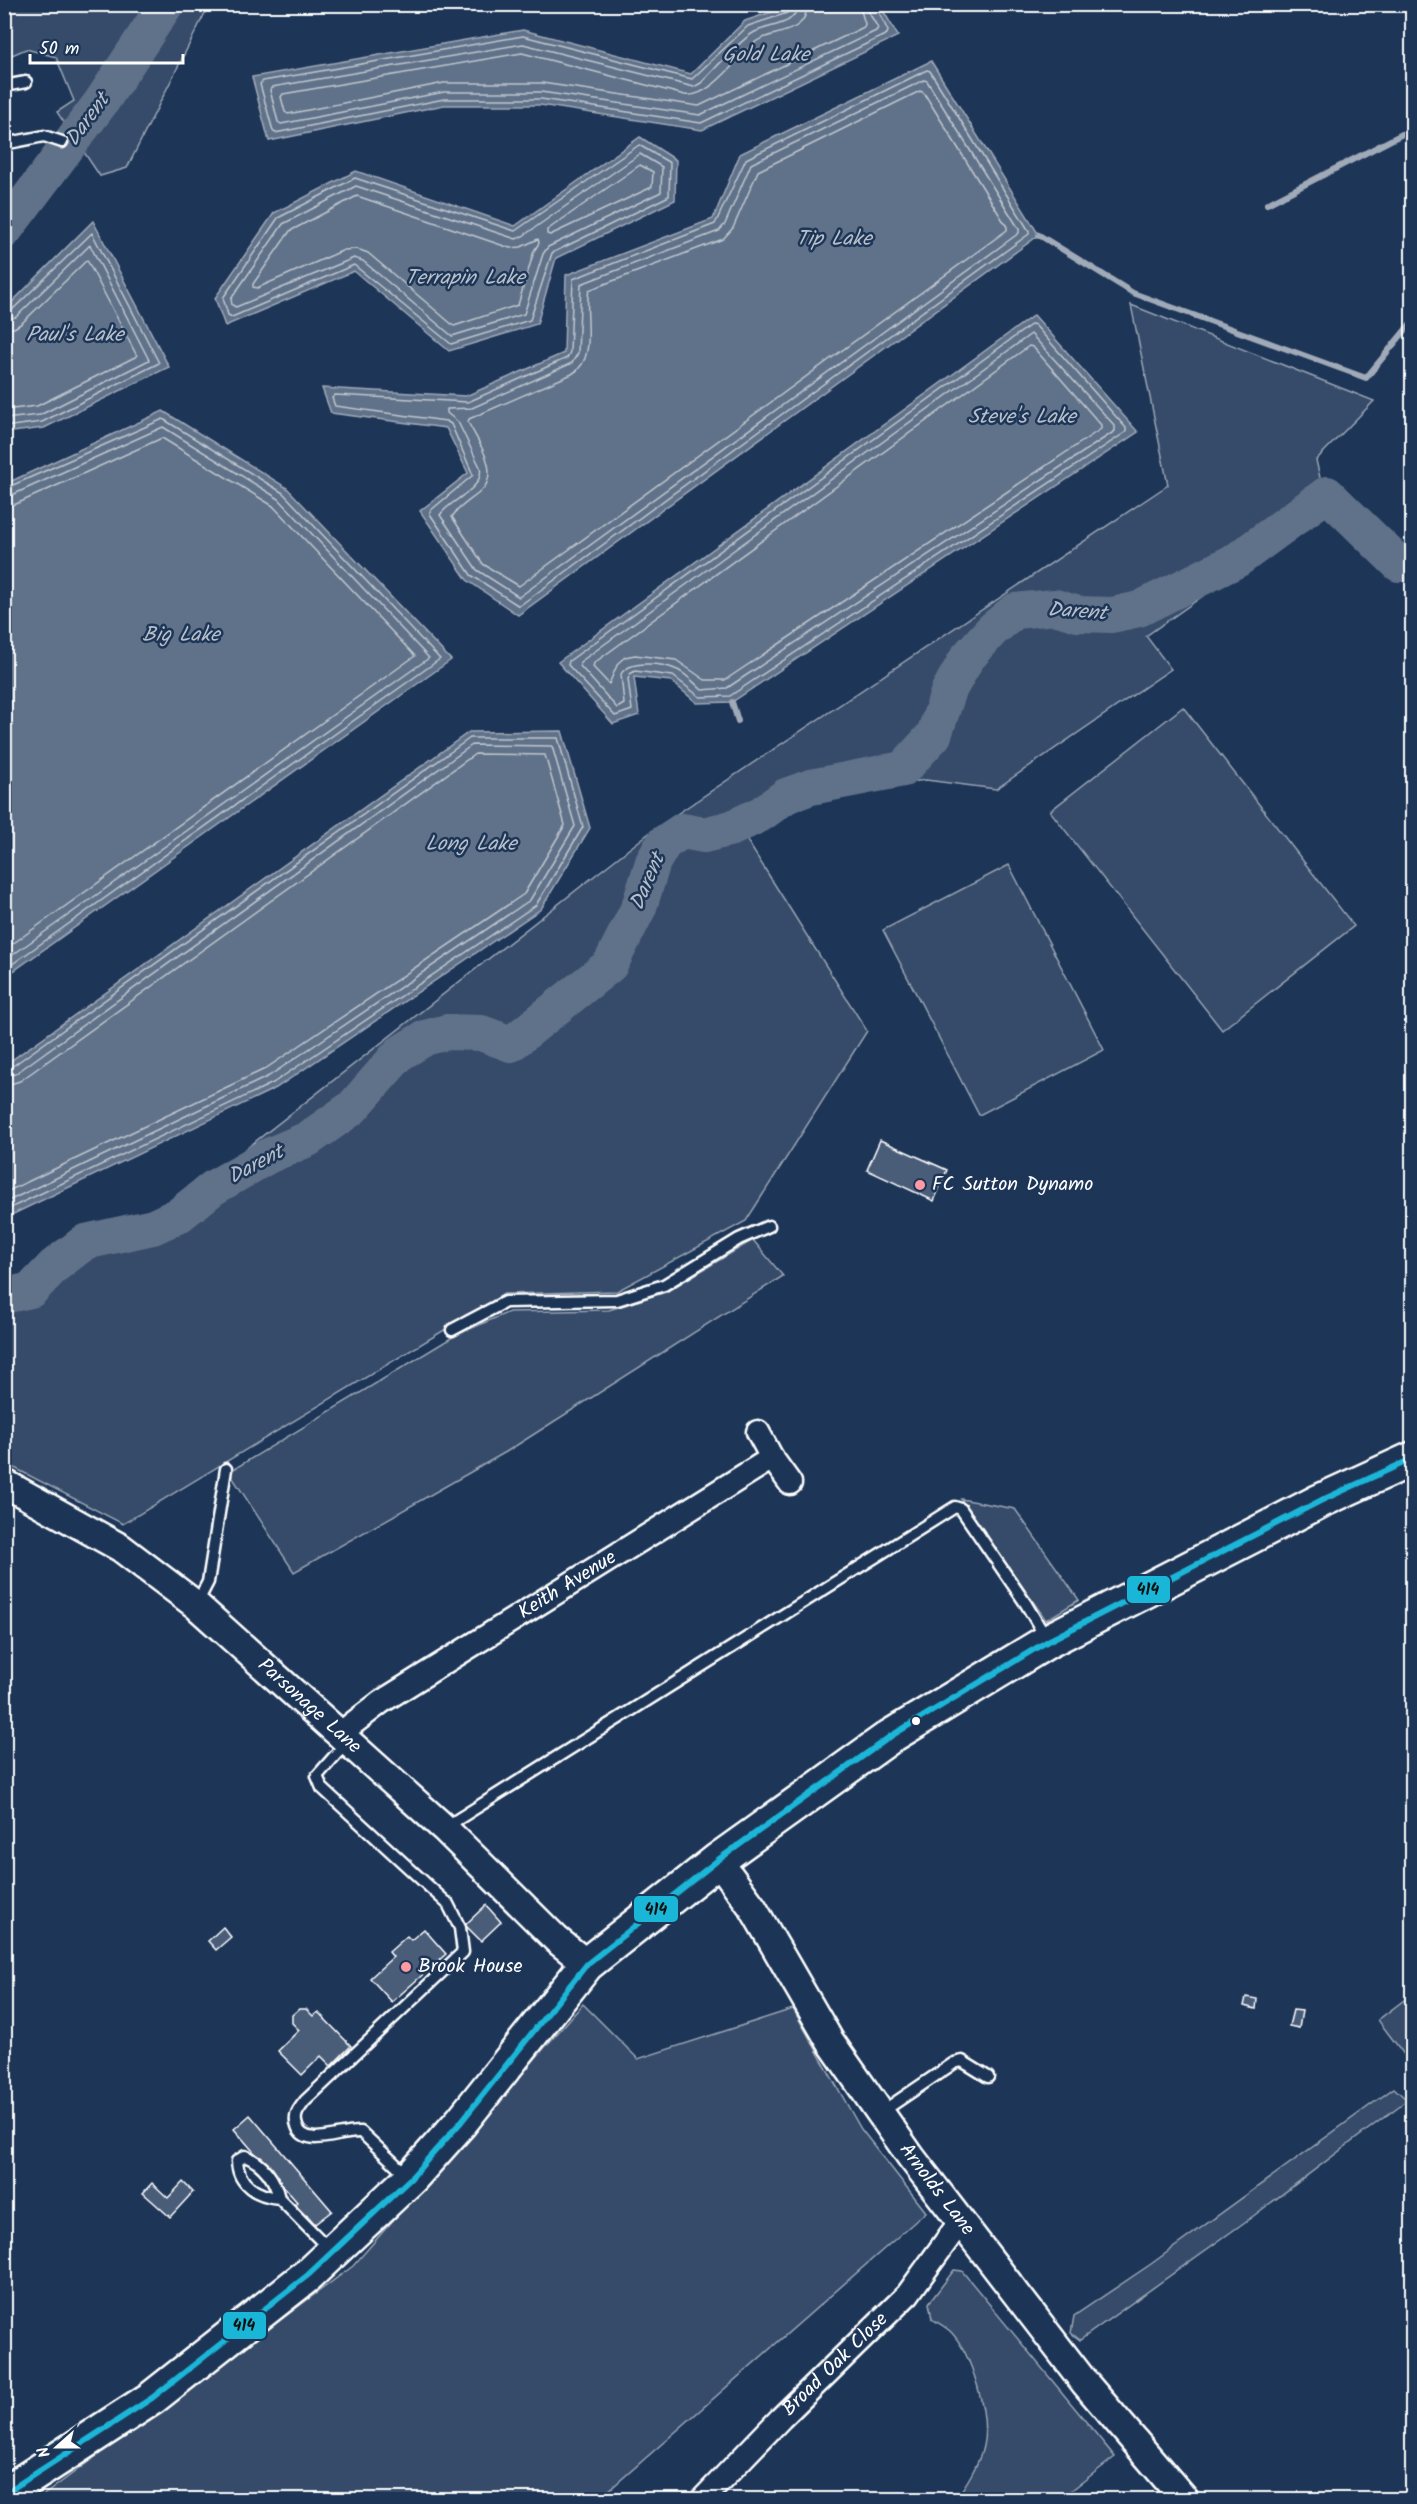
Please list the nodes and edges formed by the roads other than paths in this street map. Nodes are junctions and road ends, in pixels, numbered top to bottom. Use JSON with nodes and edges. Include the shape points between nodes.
{"nodes":[{"id":1,"x":26,"y":82,"type":"dead end"},
{"id":2,"x":4,"y":86,"type":"edge"},
{"id":3,"x":62,"y":142,"type":"dead end"},
{"id":4,"x":4,"y":144,"type":"edge"},
{"id":5,"x":769,"y":1226,"type":"dead end"},
{"id":6,"x":453,"y":1330,"type":"dead end"},
{"id":7,"x":758,"y":1432,"type":"dead end"},
{"id":8,"x":772,"y":1458,"type":"junction"},
{"id":9,"x":1413,"y":1459,"type":"edge"},
{"id":10,"x":226,"y":1469,"type":"dead end"},
{"id":11,"x":4,"y":1483,"type":"edge"},
{"id":12,"x":790,"y":1484,"type":"dead end"},
{"id":13,"x":196,"y":1605,"type":"junction"},
{"id":14,"x":1048,"y":1641,"type":"junction"},
{"id":15,"x":345,"y":1738,"type":"junction"},
{"id":16,"x":444,"y":1828,"type":"junction"},
{"id":17,"x":718,"y":1860,"type":"junction"},
{"id":18,"x":587,"y":1964,"type":"junction"},
{"id":19,"x":988,"y":2077,"type":"dead end"},
{"id":20,"x":880,"y":2114,"type":"junction"},
{"id":21,"x":411,"y":2178,"type":"junction"},
{"id":22,"x":279,"y":2198,"type":"dead end"},
{"id":23,"x":960,"y":2222,"type":"junction"},
{"id":24,"x":333,"y":2253,"type":"junction"},
{"id":25,"x":4,"y":2494,"type":"edge"},
{"id":26,"x":714,"y":2494,"type":"edge"},
{"id":27,"x":1185,"y":2499,"type":"edge"}],
"edges":[{"from":1,"to":2,"type":"lane"},
{"from":3,"to":4,"type":"lane","via":[[44,135]]},
{"from":5,"to":6,"type":"lane","via":[[739,1239],[664,1285],[617,1300],[505,1302]]},
{"from":7,"to":8,"type":"street"},
{"from":8,"to":12,"type":"street"},
{"from":8,"to":15,"type":"street","name":"Keith Avenue","via":[[381,1702],[351,1725]]},
{"from":9,"to":14,"type":"main road","via":[[1320,1501]]},
{"from":10,"to":13,"type":"lane","via":[[208,1582]]},
{"from":11,"to":13,"type":"street","name":"Parsonage Lane","via":[[121,1548]]},
{"from":13,"to":15,"type":"street","name":"Parsonage Lane"},
{"from":14,"to":16,"type":"lane","via":[[961,1509],[955,1507]]},
{"from":14,"to":17,"type":"main road","via":[[900,1731]]},
{"from":15,"to":16,"type":"street","name":"Parsonage Lane"},
{"from":15,"to":21,"type":"lane","via":[[317,1776],[322,1788],[448,1904],[460,1928],[463,1952],[305,2101],[295,2120],[304,2137],[361,2132]]},
{"from":16,"to":18,"type":"street","name":"Parsonage Lane","via":[[557,1940]]},
{"from":17,"to":18,"type":"main road"},
{"from":17,"to":20,"type":"street","name":"Arnolds Lane","via":[[753,1908],[830,2041]]},
{"from":18,"to":21,"type":"main road","via":[[461,2122]]},
{"from":19,"to":20,"type":"lane","via":[[962,2061],[954,2063]]},
{"from":20,"to":23,"type":"street","name":"Arnolds Lane"},
{"from":21,"to":24,"type":"main road"},
{"from":22,"to":24,"type":"lane"},
{"from":23,"to":26,"type":"street","name":"Broad Oak Close","via":[[908,2294],[781,2418]]},
{"from":23,"to":27,"type":"street","name":"Arnolds Lane","via":[[1085,2384]]},
{"from":24,"to":25,"type":"main road","via":[[152,2398]]}]}
